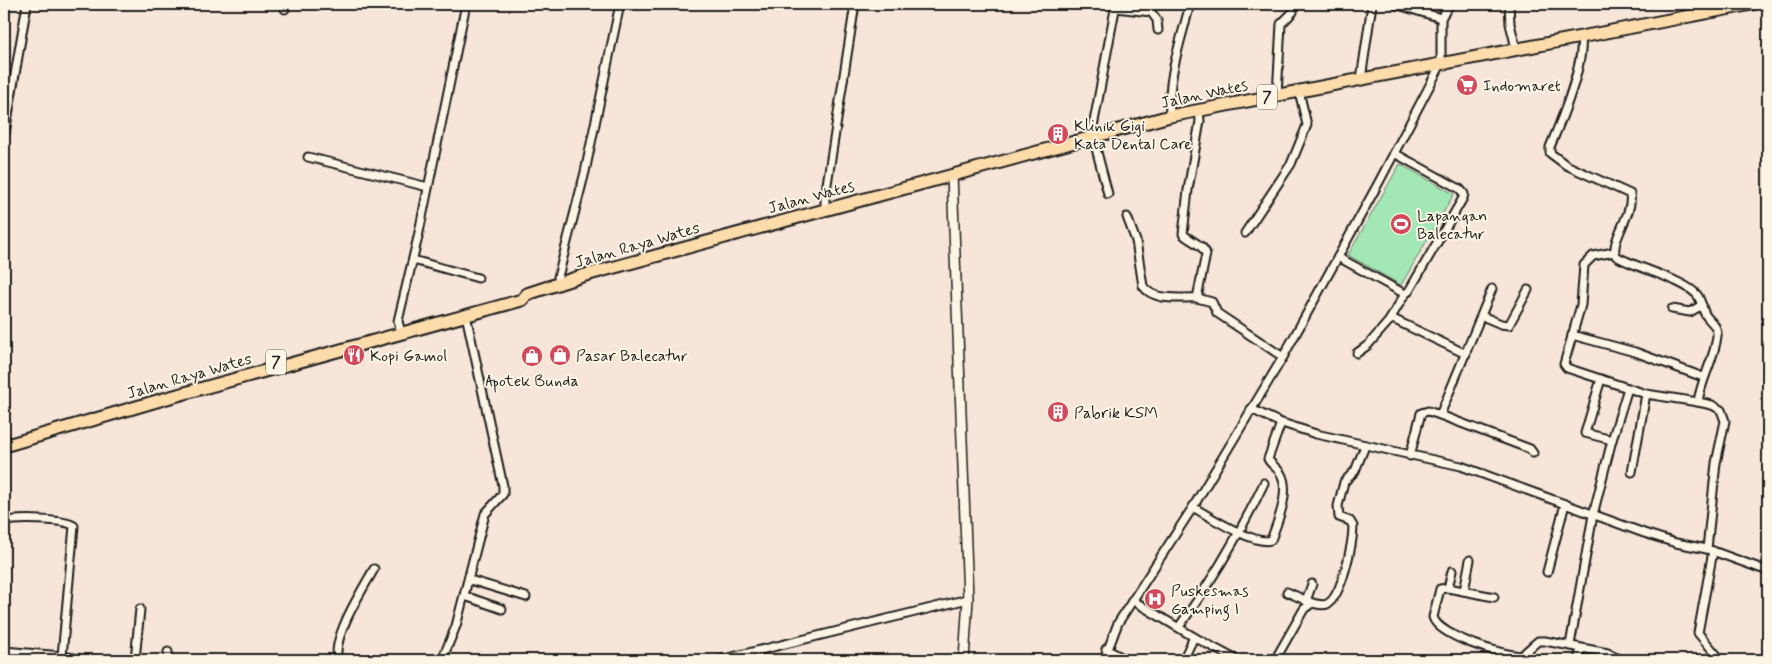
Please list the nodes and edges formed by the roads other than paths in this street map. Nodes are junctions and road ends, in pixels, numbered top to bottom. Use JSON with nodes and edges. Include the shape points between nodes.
{"nodes":[{"id":1,"x":27,"y":4,"type":"edge"},
{"id":2,"x":466,"y":4,"type":"edge"},
{"id":3,"x":620,"y":4,"type":"edge"},
{"id":4,"x":855,"y":4,"type":"edge"},
{"id":5,"x":1190,"y":4,"type":"edge"},
{"id":6,"x":1372,"y":4,"type":"edge"},
{"id":7,"x":1395,"y":4,"type":"edge"},
{"id":8,"x":1450,"y":4,"type":"edge"},
{"id":9,"x":1509,"y":4,"type":"edge"},
{"id":10,"x":1752,"y":4,"type":"edge"},
{"id":11,"x":1116,"y":6,"type":"edge"},
{"id":12,"x":1293,"y":12,"type":"dead end"},
{"id":13,"x":1441,"y":18,"type":"junction"},
{"id":14,"x":1158,"y":30,"type":"dead end"},
{"id":15,"x":1581,"y":36,"type":"junction"},
{"id":16,"x":1516,"y":48,"type":"junction"},
{"id":17,"x":1441,"y":64,"type":"junction"},
{"id":18,"x":1361,"y":79,"type":"junction"},
{"id":19,"x":1299,"y":91,"type":"junction"},
{"id":20,"x":1277,"y":95,"type":"junction"},
{"id":21,"x":1199,"y":110,"type":"junction"},
{"id":22,"x":1170,"y":116,"type":"junction"},
{"id":23,"x":1094,"y":137,"type":"junction"},
{"id":24,"x":4,"y":139,"type":"edge"},
{"id":25,"x":1394,"y":153,"type":"junction"},
{"id":26,"x":308,"y":157,"type":"dead end"},
{"id":27,"x":952,"y":175,"type":"junction"},
{"id":28,"x":428,"y":187,"type":"junction"},
{"id":29,"x":1108,"y":194,"type":"dead end"},
{"id":30,"x":825,"y":209,"type":"junction"},
{"id":31,"x":1127,"y":217,"type":"dead end"},
{"id":32,"x":757,"y":227,"type":"joint"},
{"id":33,"x":1245,"y":233,"type":"dead end"},
{"id":34,"x":1614,"y":252,"type":"junction"},
{"id":35,"x":1338,"y":257,"type":"junction"},
{"id":36,"x":413,"y":260,"type":"junction"},
{"id":37,"x":478,"y":278,"type":"dead end"},
{"id":38,"x":559,"y":283,"type":"junction"},
{"id":39,"x":1492,"y":289,"type":"dead end"},
{"id":40,"x":1528,"y":290,"type":"dead end"},
{"id":41,"x":527,"y":294,"type":"junction"},
{"id":42,"x":1405,"y":294,"type":"junction"},
{"id":43,"x":1197,"y":298,"type":"junction"},
{"id":44,"x":1702,"y":305,"type":"junction"},
{"id":45,"x":1672,"y":309,"type":"dead end"},
{"id":46,"x":466,"y":315,"type":"junction"},
{"id":47,"x":1482,"y":316,"type":"junction"},
{"id":48,"x":1389,"y":321,"type":"junction"},
{"id":49,"x":400,"y":330,"type":"junction"},
{"id":50,"x":1572,"y":335,"type":"junction"},
{"id":51,"x":1358,"y":353,"type":"dead end"},
{"id":52,"x":1466,"y":354,"type":"junction"},
{"id":53,"x":1283,"y":357,"type":"junction"},
{"id":54,"x":1703,"y":377,"type":"junction"},
{"id":55,"x":1601,"y":379,"type":"junction"},
{"id":56,"x":1628,"y":388,"type":"junction"},
{"id":57,"x":1646,"y":394,"type":"junction"},
{"id":58,"x":1698,"y":402,"type":"junction"},
{"id":59,"x":1251,"y":409,"type":"junction"},
{"id":60,"x":1440,"y":415,"type":"junction"},
{"id":61,"x":1281,"y":423,"type":"junction"},
{"id":62,"x":1612,"y":440,"type":"junction"},
{"id":63,"x":6,"y":441,"type":"edge"},
{"id":64,"x":1365,"y":446,"type":"junction"},
{"id":65,"x":1532,"y":453,"type":"dead end"},
{"id":66,"x":1410,"y":456,"type":"junction"},
{"id":67,"x":1632,"y":472,"type":"dead end"},
{"id":68,"x":1264,"y":483,"type":"dead end"},
{"id":69,"x":1565,"y":504,"type":"junction"},
{"id":70,"x":1193,"y":507,"type":"junction"},
{"id":71,"x":1593,"y":515,"type":"junction"},
{"id":72,"x":4,"y":522,"type":"edge"},
{"id":73,"x":1241,"y":533,"type":"junction"},
{"id":74,"x":1710,"y":550,"type":"junction"},
{"id":75,"x":1470,"y":560,"type":"dead end"},
{"id":76,"x":374,"y":569,"type":"dead end"},
{"id":77,"x":1452,"y":571,"type":"dead end"},
{"id":78,"x":1547,"y":572,"type":"dead end"},
{"id":79,"x":1768,"y":572,"type":"edge"},
{"id":80,"x":470,"y":580,"type":"junction"},
{"id":81,"x":1312,"y":584,"type":"dead end"},
{"id":82,"x":1448,"y":588,"type":"junction"},
{"id":83,"x":1464,"y":591,"type":"junction"},
{"id":84,"x":1287,"y":592,"type":"dead end"},
{"id":85,"x":465,"y":596,"type":"junction"},
{"id":86,"x":526,"y":597,"type":"dead end"},
{"id":87,"x":1494,"y":597,"type":"dead end"},
{"id":88,"x":968,"y":599,"type":"junction"},
{"id":89,"x":1132,"y":600,"type":"junction"},
{"id":90,"x":1309,"y":602,"type":"junction"},
{"id":91,"x":140,"y":610,"type":"dead end"},
{"id":92,"x":502,"y":610,"type":"dead end"},
{"id":93,"x":1179,"y":627,"type":"junction"},
{"id":94,"x":1194,"y":637,"type":"junction"},
{"id":95,"x":1570,"y":645,"type":"junction"},
{"id":96,"x":1106,"y":649,"type":"junction"},
{"id":97,"x":1581,"y":649,"type":"junction"},
{"id":98,"x":4,"y":651,"type":"edge"},
{"id":99,"x":168,"y":652,"type":"dead end"},
{"id":100,"x":62,"y":656,"type":"junction"},
{"id":101,"x":732,"y":659,"type":"edge"},
{"id":102,"x":84,"y":660,"type":"edge"},
{"id":103,"x":135,"y":660,"type":"edge"},
{"id":104,"x":168,"y":660,"type":"edge"},
{"id":105,"x":338,"y":660,"type":"edge"},
{"id":106,"x":442,"y":660,"type":"edge"},
{"id":107,"x":720,"y":660,"type":"edge"},
{"id":108,"x":964,"y":660,"type":"edge"},
{"id":109,"x":1104,"y":660,"type":"edge"},
{"id":110,"x":1127,"y":660,"type":"edge"},
{"id":111,"x":1183,"y":660,"type":"edge"},
{"id":112,"x":1237,"y":660,"type":"edge"},
{"id":113,"x":1276,"y":660,"type":"edge"},
{"id":114,"x":1578,"y":660,"type":"edge"},
{"id":115,"x":1621,"y":660,"type":"edge"},
{"id":116,"x":1721,"y":660,"type":"edge"}],
"edges":[{"from":1,"to":24,"type":"street"},
{"from":2,"to":28,"type":"street"},
{"from":3,"to":38,"type":"street"},
{"from":4,"to":30,"type":"street","via":[[824,197]]},
{"from":5,"to":22,"type":"street","via":[[1174,58]]},
{"from":6,"to":18,"type":"street"},
{"from":7,"to":13,"type":"street"},
{"from":8,"to":13,"type":"street"},
{"from":9,"to":16,"type":"street"},
{"from":10,"to":15,"type":"highway","name":"Jalan Wates","number":"7"},
{"from":11,"to":14,"type":"street","via":[[1151,12],[1157,20]]},
{"from":11,"to":23,"type":"street","via":[[1094,119]]},
{"from":12,"to":20,"type":"street","via":[[1281,24]]},
{"from":13,"to":17,"type":"street"},
{"from":15,"to":16,"type":"highway","name":"Jalan Wates","number":"7"},
{"from":15,"to":34,"type":"street","via":[[1571,92],[1550,153],[1566,165],[1630,194],[1630,211]]},
{"from":16,"to":17,"type":"highway","name":"Jalan Wates","number":"7"},
{"from":17,"to":18,"type":"highway","name":"Jalan Wates","number":"7"},
{"from":17,"to":25,"type":"street"},
{"from":18,"to":19,"type":"highway","name":"Jalan Wates","number":"7"},
{"from":19,"to":20,"type":"highway","name":"Jalan Wates","number":"7"},
{"from":19,"to":33,"type":"street","via":[[1307,125],[1290,164]]},
{"from":20,"to":21,"type":"highway","name":"Jalan Wates","number":"7"},
{"from":21,"to":22,"type":"highway","name":"Jalan Wates","number":"7"},
{"from":21,"to":43,"type":"street","via":[[1183,234],[1202,246],[1206,254]]},
{"from":22,"to":23,"type":"highway","name":"Jalan Wates","number":"7"},
{"from":23,"to":27,"type":"highway","name":"Jalan Wates","number":"7"},
{"from":23,"to":29,"type":"street"},
{"from":25,"to":35,"type":"street"},
{"from":25,"to":42,"type":"street","via":[[1464,194]]},
{"from":26,"to":28,"type":"street"},
{"from":27,"to":30,"type":"highway","name":"Jalan Wates","number":"7"},
{"from":27,"to":88,"type":"street"},
{"from":28,"to":36,"type":"street"},
{"from":30,"to":32,"type":"highway","name":"Jalan Wates","number":"7"},
{"from":31,"to":43,"type":"street","via":[[1136,241],[1143,286],[1147,292],[1158,296]]},
{"from":32,"to":38,"type":"highway","name":"Jalan Raya Wates","number":"7"},
{"from":34,"to":44,"type":"street","via":[[1628,263],[1690,288]]},
{"from":34,"to":50,"type":"street","via":[[1594,256],[1584,265],[1580,305]]},
{"from":35,"to":42,"type":"street"},
{"from":35,"to":53,"type":"street"},
{"from":36,"to":37,"type":"street"},
{"from":36,"to":49,"type":"street","via":[[398,321]]},
{"from":38,"to":41,"type":"highway","name":"Jalan Raya Wates","number":"7"},
{"from":39,"to":47,"type":"street"},
{"from":40,"to":47,"type":"street","via":[[1509,325]]},
{"from":41,"to":46,"type":"highway","name":"Jalan Raya Wates","via":[[522,300]]},
{"from":41,"to":49,"type":"highway","name":"Jalan Raya Wates","number":"7","via":[[520,293]]},
{"from":42,"to":48,"type":"street"},
{"from":43,"to":53,"type":"street","via":[[1212,302],[1217,313]]},
{"from":44,"to":45,"type":"street","via":[[1690,312]]},
{"from":44,"to":54,"type":"street","via":[[1714,324],[1717,337]]},
{"from":46,"to":49,"type":"highway","name":"Jalan Raya Wates"},
{"from":46,"to":80,"type":"street","via":[[503,486],[503,494],[485,514]]},
{"from":47,"to":52,"type":"street"},
{"from":48,"to":51,"type":"street"},
{"from":48,"to":52,"type":"street","via":[[1398,321]]},
{"from":49,"to":63,"type":"highway","name":"Jalan Raya Wates","number":"7"},
{"from":50,"to":54,"type":"street","via":[[1635,352]]},
{"from":50,"to":55,"type":"street","via":[[1564,364],[1567,368]]},
{"from":52,"to":60,"type":"street"},
{"from":53,"to":59,"type":"street"},
{"from":54,"to":58,"type":"street"},
{"from":55,"to":56,"type":"street"},
{"from":55,"to":62,"type":"street","via":[[1585,433]]},
{"from":56,"to":57,"type":"street"},
{"from":56,"to":62,"type":"street"},
{"from":57,"to":58,"type":"street"},
{"from":57,"to":67,"type":"street"},
{"from":58,"to":74,"type":"street","via":[[1721,410],[1725,421],[1716,463]]},
{"from":59,"to":61,"type":"street"},
{"from":59,"to":70,"type":"street"},
{"from":60,"to":65,"type":"street","via":[[1530,449]]},
{"from":60,"to":66,"type":"street","via":[[1428,411],[1421,413]]},
{"from":61,"to":64,"type":"street"},
{"from":61,"to":73,"type":"street","via":[[1268,459],[1284,481],[1282,502],[1271,540],[1262,542]]},
{"from":62,"to":71,"type":"street"},
{"from":64,"to":66,"type":"street"},
{"from":64,"to":90,"type":"street","via":[[1355,471],[1344,482],[1338,506],[1339,518],[1350,521],[1353,526],[1342,582],[1330,603]]},
{"from":66,"to":69,"type":"street","via":[[1461,466]]},
{"from":68,"to":73,"type":"street"},
{"from":69,"to":71,"type":"street"},
{"from":69,"to":78,"type":"street"},
{"from":70,"to":73,"type":"street"},
{"from":70,"to":89,"type":"street"},
{"from":71,"to":74,"type":"street","via":[[1676,543]]},
{"from":71,"to":95,"type":"street"},
{"from":72,"to":100,"type":"street","via":[[24,520],[74,526]]},
{"from":73,"to":93,"type":"street","via":[[1215,577]]},
{"from":74,"to":79,"type":"street"},
{"from":74,"to":116,"type":"street","via":[[1698,633]]},
{"from":75,"to":83,"type":"street"},
{"from":76,"to":105,"type":"street","via":[[345,625],[337,651]]},
{"from":77,"to":82,"type":"street"},
{"from":80,"to":85,"type":"street"},
{"from":80,"to":86,"type":"street"},
{"from":81,"to":90,"type":"street"},
{"from":82,"to":83,"type":"street"},
{"from":82,"to":95,"type":"street","via":[[1440,589],[1433,620],[1440,628],[1465,640],[1521,656],[1538,641]]},
{"from":83,"to":87,"type":"street"},
{"from":84,"to":90,"type":"street"},
{"from":85,"to":92,"type":"street"},
{"from":85,"to":106,"type":"street"},
{"from":88,"to":101,"type":"street"},
{"from":88,"to":108,"type":"street"},
{"from":89,"to":93,"type":"street"},
{"from":89,"to":96,"type":"street"},
{"from":90,"to":113,"type":"street"},
{"from":91,"to":103,"type":"street"},
{"from":93,"to":94,"type":"street"},
{"from":94,"to":111,"type":"street"},
{"from":94,"to":112,"type":"street"},
{"from":95,"to":97,"type":"street"},
{"from":96,"to":109,"type":"street"},
{"from":96,"to":110,"type":"street"},
{"from":97,"to":114,"type":"street"},
{"from":97,"to":115,"type":"street","via":[[1618,656]]},
{"from":98,"to":100,"type":"street"},
{"from":99,"to":104,"type":"street"},
{"from":100,"to":102,"type":"street"},
{"from":101,"to":107,"type":"street"}]}
